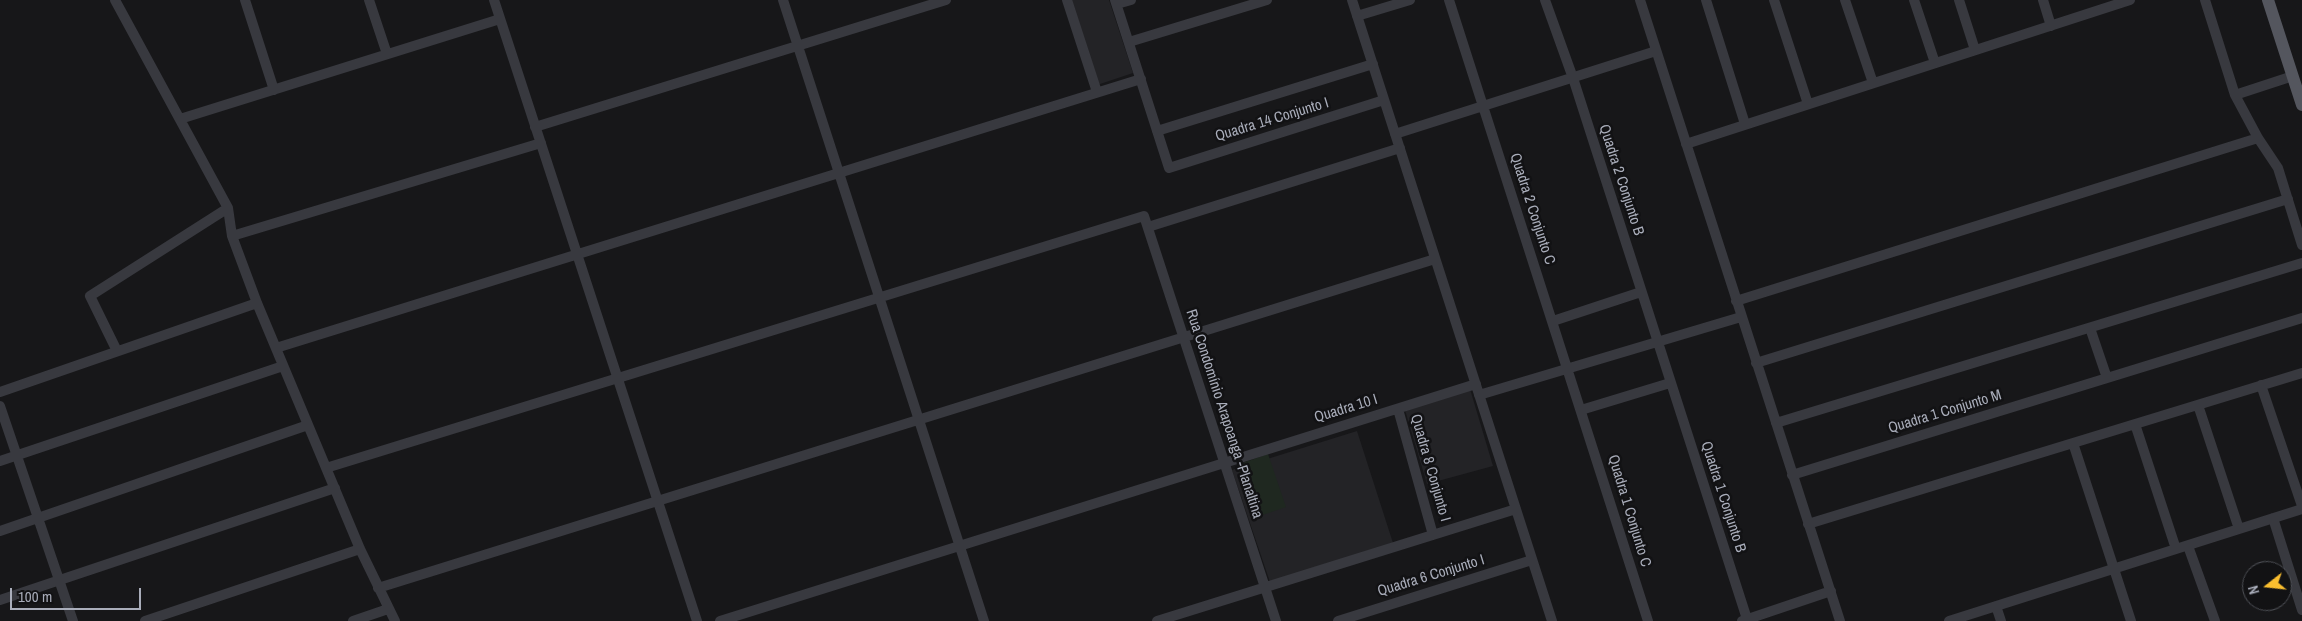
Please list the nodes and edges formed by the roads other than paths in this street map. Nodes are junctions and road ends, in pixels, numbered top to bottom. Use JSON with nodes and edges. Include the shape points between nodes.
{"nodes":[{"id":1,"x":115,"y":0,"type":"edge"},
{"id":2,"x":245,"y":0,"type":"edge"},
{"id":3,"x":369,"y":0,"type":"edge"},
{"id":4,"x":783,"y":0,"type":"edge"},
{"id":5,"x":946,"y":0,"type":"edge"},
{"id":6,"x":1068,"y":0,"type":"edge"},
{"id":7,"x":1131,"y":0,"type":"edge"},
{"id":8,"x":1267,"y":0,"type":"edge"},
{"id":9,"x":1352,"y":0,"type":"edge"},
{"id":10,"x":1410,"y":0,"type":"edge"},
{"id":11,"x":1449,"y":0,"type":"edge"},
{"id":12,"x":1545,"y":0,"type":"edge"},
{"id":13,"x":1640,"y":0,"type":"edge"},
{"id":14,"x":1706,"y":0,"type":"edge"},
{"id":15,"x":1774,"y":0,"type":"edge"},
{"id":16,"x":1845,"y":0,"type":"edge"},
{"id":17,"x":1914,"y":0,"type":"edge"},
{"id":18,"x":1959,"y":0,"type":"edge"},
{"id":19,"x":2043,"y":0,"type":"edge"},
{"id":20,"x":2128,"y":0,"type":"edge"},
{"id":21,"x":2205,"y":0,"type":"edge"},
{"id":22,"x":2268,"y":0,"type":"edge"},
{"id":23,"x":498,"y":1,"type":"edge"},
{"id":24,"x":1116,"y":2,"type":"edge"},
{"id":25,"x":1357,"y":16,"type":"junction"},
{"id":26,"x":500,"y":19,"type":"junction"},
{"id":27,"x":2051,"y":26,"type":"junction"},
{"id":28,"x":1129,"y":42,"type":"junction"},
{"id":29,"x":798,"y":45,"type":"junction"},
{"id":30,"x":1975,"y":50,"type":"junction"},
{"id":31,"x":1656,"y":51,"type":"junction"},
{"id":32,"x":387,"y":54,"type":"junction"},
{"id":33,"x":1935,"y":63,"type":"junction"},
{"id":34,"x":1373,"y":64,"type":"junction"},
{"id":35,"x":2293,"y":76,"type":"junction"},
{"id":36,"x":1573,"y":78,"type":"junction"},
{"id":37,"x":1140,"y":79,"type":"junction"},
{"id":38,"x":1873,"y":83,"type":"junction"},
{"id":39,"x":274,"y":90,"type":"junction"},
{"id":40,"x":1097,"y":92,"type":"junction"},
{"id":41,"x":2235,"y":96,"type":"junction"},
{"id":42,"x":1384,"y":100,"type":"junction"},
{"id":43,"x":1808,"y":104,"type":"junction"},
{"id":44,"x":2302,"y":105,"type":"edge"},
{"id":45,"x":1483,"y":106,"type":"junction"},
{"id":46,"x":180,"y":119,"type":"junction"},
{"id":47,"x":1746,"y":124,"type":"junction"},
{"id":48,"x":535,"y":127,"type":"junction"},
{"id":49,"x":1157,"y":131,"type":"junction"},
{"id":50,"x":1395,"y":134,"type":"junction"},
{"id":51,"x":2258,"y":138,"type":"junction"},
{"id":52,"x":541,"y":144,"type":"junction"},
{"id":53,"x":1686,"y":144,"type":"junction"},
{"id":54,"x":1400,"y":148,"type":"junction"},
{"id":55,"x":839,"y":173,"type":"junction"},
{"id":56,"x":2288,"y":200,"type":"junction"},
{"id":57,"x":228,"y":208,"type":"junction"},
{"id":58,"x":1148,"y":228,"type":"junction"},
{"id":59,"x":232,"y":236,"type":"junction"},
{"id":60,"x":2302,"y":245,"type":"edge"},
{"id":61,"x":577,"y":254,"type":"junction"},
{"id":62,"x":1436,"y":259,"type":"junction"},
{"id":63,"x":2302,"y":263,"type":"edge"},
{"id":64,"x":1641,"y":292,"type":"junction"},
{"id":65,"x":880,"y":298,"type":"junction"},
{"id":66,"x":1736,"y":300,"type":"junction"},
{"id":67,"x":257,"y":303,"type":"junction"},
{"id":68,"x":1741,"y":316,"type":"junction"},
{"id":69,"x":2302,"y":318,"type":"edge"},
{"id":70,"x":1552,"y":321,"type":"junction"},
{"id":71,"x":2090,"y":328,"type":"junction"},
{"id":72,"x":1184,"y":337,"type":"junction"},
{"id":73,"x":1657,"y":342,"type":"junction"},
{"id":74,"x":276,"y":348,"type":"junction"},
{"id":75,"x":116,"y":351,"type":"junction"},
{"id":76,"x":1756,"y":363,"type":"junction"},
{"id":77,"x":283,"y":366,"type":"junction"},
{"id":78,"x":1568,"y":369,"type":"junction"},
{"id":79,"x":2302,"y":373,"type":"edge"},
{"id":80,"x":2106,"y":378,"type":"junction"},
{"id":81,"x":618,"y":379,"type":"junction"},
{"id":82,"x":1670,"y":383,"type":"junction"},
{"id":83,"x":1476,"y":384,"type":"junction"},
{"id":84,"x":2261,"y":385,"type":"junction"},
{"id":85,"x":0,"y":392,"type":"edge"},
{"id":86,"x":1479,"y":395,"type":"junction"},
{"id":87,"x":2198,"y":405,"type":"junction"},
{"id":88,"x":0,"y":406,"type":"edge"},
{"id":89,"x":1398,"y":409,"type":"junction"},
{"id":90,"x":1581,"y":410,"type":"junction"},
{"id":91,"x":919,"y":420,"type":"junction"},
{"id":92,"x":308,"y":424,"type":"junction"},
{"id":93,"x":1776,"y":424,"type":"junction"},
{"id":94,"x":2135,"y":424,"type":"junction"},
{"id":95,"x":2073,"y":443,"type":"junction"},
{"id":96,"x":17,"y":456,"type":"junction"},
{"id":97,"x":0,"y":462,"type":"edge"},
{"id":98,"x":1224,"y":463,"type":"junction"},
{"id":99,"x":326,"y":468,"type":"junction"},
{"id":100,"x":1792,"y":475,"type":"junction"},
{"id":101,"x":335,"y":488,"type":"junction"},
{"id":102,"x":658,"y":501,"type":"junction"},
{"id":103,"x":2302,"y":507,"type":"edge"},
{"id":104,"x":1516,"y":509,"type":"junction"},
{"id":105,"x":38,"y":518,"type":"junction"},
{"id":106,"x":2273,"y":518,"type":"junction"},
{"id":107,"x":1808,"y":524,"type":"junction"},
{"id":108,"x":2240,"y":529,"type":"junction"},
{"id":109,"x":0,"y":531,"type":"edge"},
{"id":110,"x":1433,"y":535,"type":"junction"},
{"id":111,"x":960,"y":546,"type":"junction"},
{"id":112,"x":2188,"y":546,"type":"junction"},
{"id":113,"x":360,"y":549,"type":"junction"},
{"id":114,"x":2176,"y":549,"type":"junction"},
{"id":115,"x":1532,"y":560,"type":"junction"},
{"id":116,"x":2114,"y":568,"type":"junction"},
{"id":117,"x":59,"y":580,"type":"junction"},
{"id":118,"x":1265,"y":587,"type":"junction"},
{"id":119,"x":378,"y":588,"type":"junction"},
{"id":120,"x":1831,"y":591,"type":"junction"},
{"id":121,"x":0,"y":600,"type":"edge"},
{"id":122,"x":1996,"y":606,"type":"junction"},
{"id":123,"x":388,"y":609,"type":"junction"},
{"id":124,"x":2302,"y":610,"type":"edge"},
{"id":125,"x":1744,"y":620,"type":"edge"},
{"id":126,"x":73,"y":621,"type":"edge"},
{"id":127,"x":144,"y":621,"type":"edge"},
{"id":128,"x":352,"y":621,"type":"edge"},
{"id":129,"x":394,"y":621,"type":"edge"},
{"id":130,"x":697,"y":621,"type":"edge"},
{"id":131,"x":720,"y":621,"type":"edge"},
{"id":132,"x":984,"y":621,"type":"edge"},
{"id":133,"x":1157,"y":621,"type":"edge"},
{"id":134,"x":1276,"y":621,"type":"edge"},
{"id":135,"x":1338,"y":621,"type":"edge"},
{"id":136,"x":1552,"y":621,"type":"edge"},
{"id":137,"x":1648,"y":621,"type":"edge"},
{"id":138,"x":1840,"y":621,"type":"edge"},
{"id":139,"x":1949,"y":621,"type":"edge"},
{"id":140,"x":2000,"y":621,"type":"edge"},
{"id":141,"x":2131,"y":621,"type":"edge"},
{"id":142,"x":2215,"y":621,"type":"edge"}],
"edges":[{"from":1,"to":46,"type":"street"},
{"from":2,"to":39,"type":"street"},
{"from":3,"to":32,"type":"street"},
{"from":4,"to":29,"type":"street"},
{"from":5,"to":29,"type":"street"},
{"from":6,"to":40,"type":"street"},
{"from":7,"to":24,"type":"street"},
{"from":8,"to":28,"type":"street"},
{"from":9,"to":25,"type":"street"},
{"from":10,"to":25,"type":"street"},
{"from":11,"to":45,"type":"street","name":"Quadra 2 Conjunto C"},
{"from":12,"to":36,"type":"street","name":"Quadra 2 Conjunto B"},
{"from":13,"to":31,"type":"street"},
{"from":14,"to":47,"type":"street"},
{"from":15,"to":43,"type":"street"},
{"from":16,"to":38,"type":"street"},
{"from":17,"to":33,"type":"street"},
{"from":18,"to":30,"type":"street"},
{"from":19,"to":27,"type":"street"},
{"from":20,"to":27,"type":"street"},
{"from":21,"to":41,"type":"street"},
{"from":22,"to":35,"type":"main road"},
{"from":23,"to":26,"type":"street"},
{"from":24,"to":28,"type":"street"},
{"from":25,"to":34,"type":"street"},
{"from":26,"to":32,"type":"street"},
{"from":26,"to":48,"type":"street"},
{"from":27,"to":30,"type":"street"},
{"from":28,"to":37,"type":"street"},
{"from":29,"to":48,"type":"street"},
{"from":29,"to":55,"type":"street"},
{"from":30,"to":33,"type":"street"},
{"from":31,"to":36,"type":"street"},
{"from":31,"to":53,"type":"street"},
{"from":32,"to":39,"type":"street"},
{"from":33,"to":38,"type":"street"},
{"from":34,"to":42,"type":"street"},
{"from":34,"to":49,"type":"street","name":"Quadra 14 Conjunto I"},
{"from":35,"to":41,"type":"street"},
{"from":35,"to":44,"type":"main road"},
{"from":36,"to":45,"type":"street"},
{"from":36,"to":64,"type":"street","name":"Quadra 2 Conjunto B"},
{"from":37,"to":40,"type":"street"},
{"from":37,"to":49,"type":"street"},
{"from":38,"to":43,"type":"street"},
{"from":39,"to":46,"type":"street"},
{"from":40,"to":55,"type":"street"},
{"from":41,"to":51,"type":"street"},
{"from":42,"to":49,"type":"street","name":"Quadra 14 Conjunto I","via":[[1169,168]]},
{"from":42,"to":50,"type":"street"},
{"from":43,"to":47,"type":"street"},
{"from":45,"to":50,"type":"street"},
{"from":45,"to":70,"type":"street","name":"Quadra 2 Conjunto C"},
{"from":46,"to":57,"type":"street"},
{"from":47,"to":53,"type":"street"},
{"from":48,"to":52,"type":"street"},
{"from":50,"to":54,"type":"street"},
{"from":51,"to":56,"type":"street","via":[[2278,168]]},
{"from":51,"to":66,"type":"street"},
{"from":52,"to":59,"type":"street"},
{"from":52,"to":61,"type":"street"},
{"from":53,"to":66,"type":"street"},
{"from":54,"to":58,"type":"street"},
{"from":54,"to":62,"type":"street"},
{"from":55,"to":61,"type":"street"},
{"from":55,"to":65,"type":"street"},
{"from":56,"to":60,"type":"street"},
{"from":56,"to":76,"type":"street"},
{"from":57,"to":59,"type":"street"},
{"from":57,"to":75,"type":"street","via":[[90,296]]},
{"from":58,"to":65,"type":"street","name":"Rua Condomínio Arapoanga -Planaltina","via":[[1144,216]]},
{"from":58,"to":72,"type":"street","name":"Rua Condomínio Arapoanga -Planaltina"},
{"from":59,"to":67,"type":"street"},
{"from":61,"to":74,"type":"street"},
{"from":61,"to":81,"type":"street"},
{"from":62,"to":72,"type":"street"},
{"from":62,"to":83,"type":"street"},
{"from":63,"to":71,"type":"street"},
{"from":64,"to":70,"type":"street"},
{"from":64,"to":73,"type":"street","name":"Quadra 2 Conjunto B"},
{"from":65,"to":81,"type":"street"},
{"from":65,"to":91,"type":"street"},
{"from":66,"to":68,"type":"street"},
{"from":67,"to":74,"type":"street"},
{"from":67,"to":75,"type":"street"},
{"from":68,"to":73,"type":"street"},
{"from":68,"to":76,"type":"street"},
{"from":69,"to":80,"type":"street","name":"Quadra 1 Conjunto M"},
{"from":70,"to":78,"type":"street","name":"Quadra 2 Conjunto C"},
{"from":71,"to":80,"type":"street"},
{"from":71,"to":93,"type":"street"},
{"from":72,"to":91,"type":"street"},
{"from":72,"to":98,"type":"street","name":"Rua Condomínio Arapoanga -Planaltina"},
{"from":73,"to":78,"type":"street"},
{"from":73,"to":82,"type":"street","name":"Quadra 1 Conjunto B"},
{"from":74,"to":77,"type":"street"},
{"from":75,"to":85,"type":"street"},
{"from":76,"to":93,"type":"street"},
{"from":77,"to":92,"type":"street"},
{"from":77,"to":96,"type":"street"},
{"from":78,"to":86,"type":"street"},
{"from":78,"to":90,"type":"street","name":"Quadra 1 Conjunto C"},
{"from":79,"to":84,"type":"street"},
{"from":80,"to":100,"type":"street","name":"Quadra 1 Conjunto M"},
{"from":81,"to":99,"type":"street"},
{"from":81,"to":102,"type":"street"},
{"from":82,"to":90,"type":"street"},
{"from":82,"to":125,"type":"street","name":"Quadra 1 Conjunto B"},
{"from":83,"to":86,"type":"street"},
{"from":83,"to":89,"type":"street","name":"Quadra 10 I"},
{"from":84,"to":87,"type":"street"},
{"from":84,"to":103,"type":"street"},
{"from":86,"to":104,"type":"street"},
{"from":87,"to":94,"type":"street"},
{"from":87,"to":108,"type":"street"},
{"from":88,"to":96,"type":"street"},
{"from":89,"to":98,"type":"street","name":"Quadra 10 I"},
{"from":89,"to":110,"type":"street","name":"Quadra 8 Conjunto I"},
{"from":90,"to":137,"type":"street","name":"Quadra 1 Conjunto C"},
{"from":91,"to":102,"type":"street"},
{"from":91,"to":111,"type":"street"},
{"from":92,"to":99,"type":"street"},
{"from":92,"to":105,"type":"street"},
{"from":93,"to":100,"type":"street"},
{"from":94,"to":95,"type":"street"},
{"from":94,"to":114,"type":"street"},
{"from":95,"to":107,"type":"street"},
{"from":95,"to":116,"type":"street"},
{"from":96,"to":97,"type":"street"},
{"from":96,"to":105,"type":"street"},
{"from":98,"to":111,"type":"street","name":"Quadra 10 I"},
{"from":98,"to":118,"type":"street","name":"Rua Condomínio Arapoanga -Planaltina"},
{"from":99,"to":101,"type":"street"},
{"from":100,"to":107,"type":"street"},
{"from":101,"to":113,"type":"street"},
{"from":101,"to":117,"type":"street"},
{"from":102,"to":119,"type":"street"},
{"from":102,"to":130,"type":"street"},
{"from":103,"to":106,"type":"street"},
{"from":104,"to":110,"type":"street"},
{"from":104,"to":115,"type":"street"},
{"from":105,"to":109,"type":"street"},
{"from":105,"to":117,"type":"street"},
{"from":106,"to":108,"type":"street"},
{"from":106,"to":124,"type":"street"},
{"from":107,"to":120,"type":"street"},
{"from":108,"to":112,"type":"street"},
{"from":110,"to":118,"type":"street"},
{"from":111,"to":131,"type":"street","name":"Quadra 10 I"},
{"from":111,"to":132,"type":"street"},
{"from":112,"to":114,"type":"street"},
{"from":112,"to":142,"type":"street"},
{"from":113,"to":119,"type":"street"},
{"from":113,"to":127,"type":"street"},
{"from":114,"to":116,"type":"street"},
{"from":115,"to":135,"type":"street","name":"Quadra 6 Conjunto I"},
{"from":115,"to":136,"type":"street"},
{"from":116,"to":122,"type":"street"},
{"from":116,"to":141,"type":"street"},
{"from":117,"to":121,"type":"street"},
{"from":117,"to":126,"type":"street"},
{"from":118,"to":133,"type":"street"},
{"from":118,"to":134,"type":"street","name":"Rua Condomínio Arapoanga -Planaltina"},
{"from":119,"to":123,"type":"street"},
{"from":120,"to":125,"type":"street"},
{"from":120,"to":138,"type":"street"},
{"from":122,"to":139,"type":"street"},
{"from":122,"to":140,"type":"street"},
{"from":123,"to":128,"type":"street"},
{"from":123,"to":129,"type":"street"}]}
